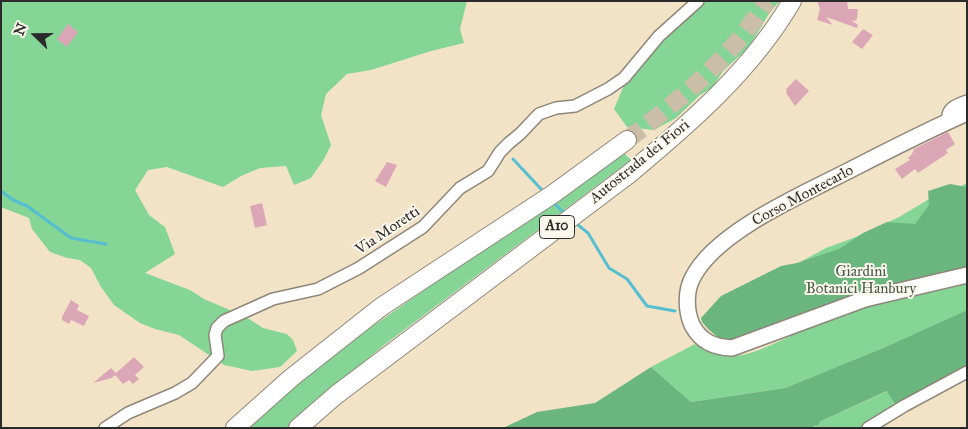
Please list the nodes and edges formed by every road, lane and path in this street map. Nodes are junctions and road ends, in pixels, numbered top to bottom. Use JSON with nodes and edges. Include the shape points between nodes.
{"nodes":[{"id":1,"x":698,"y":1,"type":"edge"},
{"id":2,"x":792,"y":1,"type":"edge"},
{"id":3,"x":967,"y":101,"type":"edge"},
{"id":4,"x":967,"y":113,"type":"edge"},
{"id":5,"x":948,"y":121,"type":"junction"},
{"id":6,"x":627,"y":140,"type":"tunnel mouth"},
{"id":7,"x":967,"y":275,"type":"edge"},
{"id":8,"x":967,"y":372,"type":"edge"},
{"id":9,"x":105,"y":428,"type":"edge"},
{"id":10,"x":235,"y":428,"type":"edge"},
{"id":11,"x":298,"y":428,"type":"edge"},
{"id":12,"x":868,"y":428,"type":"edge"}],
"edges":[{"from":1,"to":9,"type":"street","name":"Via Moretti","via":[[659,36],[624,78],[575,106],[539,114],[504,148],[488,171],[460,188],[423,227],[360,268],[318,289],[274,299],[224,321],[215,335],[218,356],[192,383],[128,413]]},
{"from":2,"to":11,"type":"highway","name":"Autostrada dei Fiori","number":"A10","via":[[736,75],[670,140],[336,394]]},
{"from":3,"to":5,"type":"street","via":[[951,108]]},
{"from":4,"to":5,"type":"main road","name":"Corso Montecarlo"},
{"from":5,"to":7,"type":"main road","name":"Corso Montecarlo","via":[[748,224],[699,267],[689,286],[687,304],[690,319],[707,343],[732,348],[865,299]]},
{"from":6,"to":10,"type":"highway","name":"Autostrada dei Fiori","number":"A10","via":[[553,194],[381,307],[290,378]]},
{"from":8,"to":12,"type":"street"}]}
